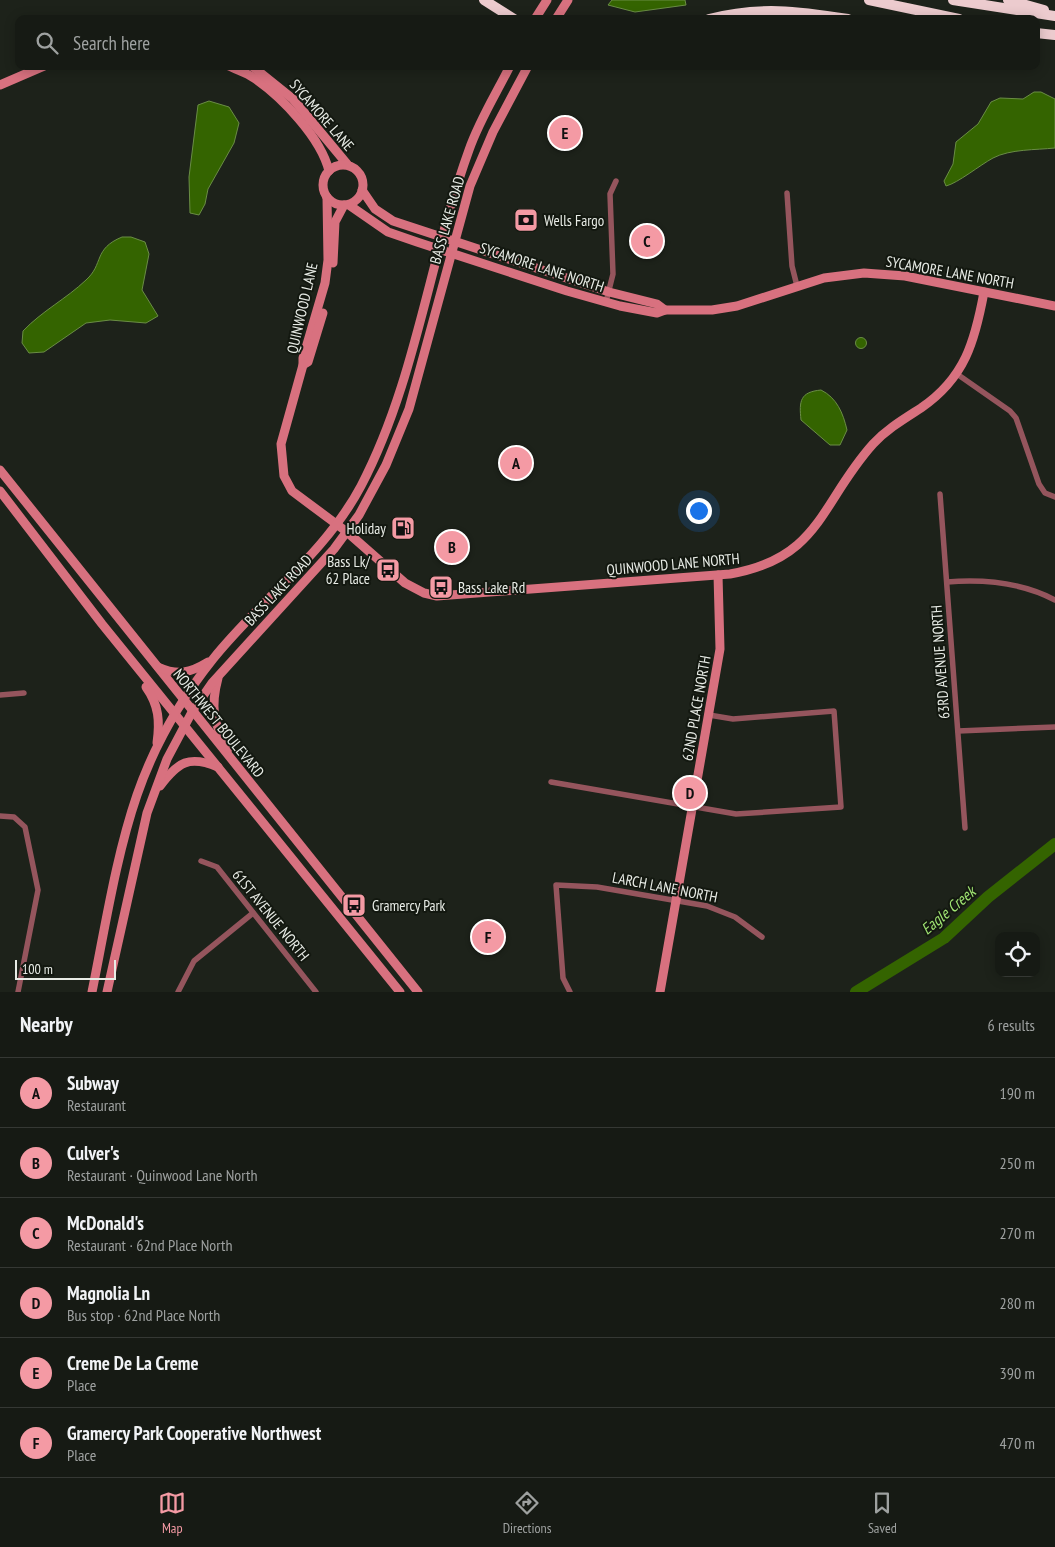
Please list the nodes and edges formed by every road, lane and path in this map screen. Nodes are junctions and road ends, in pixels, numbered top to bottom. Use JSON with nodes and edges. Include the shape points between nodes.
{"nodes":[{"id":1,"x":484,"y":0,"type":"edge"},
{"id":2,"x":547,"y":0,"type":"edge"},
{"id":3,"x":568,"y":0,"type":"edge"},
{"id":4,"x":869,"y":0,"type":"edge"},
{"id":5,"x":953,"y":0,"type":"edge"},
{"id":6,"x":1008,"y":0,"type":"edge"},
{"id":7,"x":508,"y":15,"type":"edge"},
{"id":8,"x":538,"y":15,"type":"edge"},
{"id":9,"x":559,"y":15,"type":"edge"},
{"id":10,"x":722,"y":15,"type":"edge"},
{"id":11,"x":809,"y":15,"type":"edge"},
{"id":12,"x":940,"y":15,"type":"edge"},
{"id":13,"x":1055,"y":15,"type":"edge"},
{"id":14,"x":1040,"y":33,"type":"edge"},
{"id":15,"x":1055,"y":35,"type":"edge"},
{"id":16,"x":1040,"y":39,"type":"edge"},
{"id":17,"x":1055,"y":41,"type":"edge"},
{"id":18,"x":35,"y":70,"type":"edge"},
{"id":19,"x":238,"y":70,"type":"edge"},
{"id":20,"x":257,"y":70,"type":"edge"},
{"id":21,"x":508,"y":70,"type":"edge"},
{"id":22,"x":526,"y":70,"type":"edge"},
{"id":23,"x":0,"y":85,"type":"edge"},
{"id":24,"x":347,"y":164,"type":"junction"},
{"id":25,"x":329,"y":171,"type":"junction"},
{"id":26,"x":616,"y":181,"type":"dead end"},
{"id":27,"x":362,"y":190,"type":"junction"},
{"id":28,"x":788,"y":192,"type":"dead end"},
{"id":29,"x":327,"y":197,"type":"junction"},
{"id":30,"x":346,"y":205,"type":"junction"},
{"id":31,"x":442,"y":239,"type":"junction"},
{"id":32,"x":454,"y":242,"type":"junction"},
{"id":33,"x":440,"y":249,"type":"junction"},
{"id":34,"x":452,"y":252,"type":"junction"},
{"id":35,"x":327,"y":286,"type":"junction"},
{"id":36,"x":797,"y":286,"type":"junction"},
{"id":37,"x":609,"y":292,"type":"junction"},
{"id":38,"x":984,"y":292,"type":"junction"},
{"id":39,"x":606,"y":302,"type":"junction"},
{"id":40,"x":1055,"y":306,"type":"edge"},
{"id":41,"x":665,"y":310,"type":"junction"},
{"id":42,"x":957,"y":374,"type":"junction"},
{"id":43,"x":0,"y":470,"type":"edge"},
{"id":44,"x":0,"y":491,"type":"edge"},
{"id":45,"x":940,"y":494,"type":"dead end"},
{"id":46,"x":1054,"y":497,"type":"edge"},
{"id":47,"x":336,"y":524,"type":"junction"},
{"id":48,"x":347,"y":532,"type":"junction"},
{"id":49,"x":718,"y":575,"type":"junction"},
{"id":50,"x":946,"y":582,"type":"junction"},
{"id":51,"x":1055,"y":600,"type":"edge"},
{"id":52,"x":102,"y":624,"type":"junction"},
{"id":53,"x":213,"y":659,"type":"junction"},
{"id":54,"x":155,"y":666,"type":"junction"},
{"id":55,"x":219,"y":675,"type":"junction"},
{"id":56,"x":24,"y":693,"type":"dead end"},
{"id":57,"x":0,"y":695,"type":"edge"},
{"id":58,"x":183,"y":701,"type":"junction"},
{"id":59,"x":192,"y":712,"type":"junction"},
{"id":60,"x":175,"y":714,"type":"junction"},
{"id":61,"x":709,"y":715,"type":"junction"},
{"id":62,"x":184,"y":725,"type":"junction"},
{"id":63,"x":1055,"y":727,"type":"edge"},
{"id":64,"x":958,"y":731,"type":"junction"},
{"id":65,"x":157,"y":748,"type":"junction"},
{"id":66,"x":218,"y":767,"type":"junction"},
{"id":67,"x":551,"y":782,"type":"dead end"},
{"id":68,"x":152,"y":796,"type":"junction"},
{"id":69,"x":267,"y":806,"type":"junction"},
{"id":70,"x":693,"y":806,"type":"junction"},
{"id":71,"x":0,"y":816,"type":"edge"},
{"id":72,"x":965,"y":828,"type":"dead end"},
{"id":73,"x":201,"y":861,"type":"dead end"},
{"id":74,"x":310,"y":879,"type":"junction"},
{"id":75,"x":676,"y":901,"type":"junction"},
{"id":76,"x":254,"y":913,"type":"junction"},
{"id":77,"x":762,"y":937,"type":"dead end"},
{"id":78,"x":398,"y":967,"type":"junction"},
{"id":79,"x":18,"y":992,"type":"edge"},
{"id":80,"x":92,"y":992,"type":"edge"},
{"id":81,"x":107,"y":992,"type":"edge"},
{"id":82,"x":178,"y":992,"type":"edge"},
{"id":83,"x":316,"y":992,"type":"edge"},
{"id":84,"x":400,"y":992,"type":"edge"},
{"id":85,"x":418,"y":992,"type":"edge"},
{"id":86,"x":570,"y":992,"type":"edge"},
{"id":87,"x":660,"y":992,"type":"edge"}],
"edges":[{"from":1,"to":7,"type":"highway"},
{"from":2,"to":8,"type":"main road"},
{"from":3,"to":9,"type":"main road"},
{"from":4,"to":12,"type":"highway"},
{"from":5,"to":13,"type":"highway"},
{"from":6,"to":13,"type":"highway"},
{"from":10,"to":11,"type":"highway","via":[[760,10]]},
{"from":14,"to":15,"type":"highway"},
{"from":16,"to":17,"type":"highway"},
{"from":18,"to":23,"type":"main road"},
{"from":19,"to":25,"type":"main road","name":"SYCAMORE LANE","via":[[253,77],[279,97],[320,146]]},
{"from":20,"to":24,"type":"main road","name":"SYCAMORE LANE","via":[[292,99]]},
{"from":21,"to":31,"type":"main road","name":"BASS LAKE ROAD","via":[[475,134]]},
{"from":22,"to":32,"type":"main road","name":"BASS LAKE ROAD","via":[[482,156]]},
{"from":24,"to":25,"type":"main road","via":[[336,165]]},
{"from":24,"to":27,"type":"main road","via":[[361,174]]},
{"from":25,"to":29,"type":"main road","via":[[324,180]]},
{"from":26,"to":37,"type":"street","via":[[610,194],[613,264]]},
{"from":27,"to":30,"type":"main road","via":[[359,198]]},
{"from":27,"to":31,"type":"main road","via":[[384,216]]},
{"from":28,"to":36,"type":"street","via":[[792,266]]},
{"from":29,"to":30,"type":"main road","via":[[334,203]]},
{"from":29,"to":35,"type":"main road","name":"QUINWOOD LANE"},
{"from":30,"to":33,"type":"main road","via":[[388,232]]},
{"from":30,"to":35,"type":"main road","name":"QUINWOOD LANE","via":[[335,222]]},
{"from":31,"to":32,"type":"main road","name":"SYCAMORE LANE NORTH"},
{"from":31,"to":33,"type":"main road","name":"BASS LAKE ROAD"},
{"from":32,"to":34,"type":"main road","name":"BASS LAKE ROAD"},
{"from":32,"to":37,"type":"main road","name":"SYCAMORE LANE NORTH"},
{"from":33,"to":34,"type":"main road","name":"SYCAMORE LANE NORTH"},
{"from":33,"to":47,"type":"main road","name":"BASS LAKE ROAD","via":[[386,432],[360,488]]},
{"from":34,"to":39,"type":"main road","name":"SYCAMORE LANE NORTH"},
{"from":34,"to":48,"type":"main road","name":"BASS LAKE ROAD","via":[[403,425],[386,465]]},
{"from":35,"to":47,"type":"main road","name":"QUINWOOD LANE","via":[[302,358],[303,365],[281,444],[284,476],[292,491]]},
{"from":36,"to":38,"type":"main road","name":"SYCAMORE LANE NORTH","via":[[843,274],[878,273]]},
{"from":36,"to":41,"type":"main road","name":"SYCAMORE LANE NORTH","via":[[737,306],[712,310]]},
{"from":37,"to":39,"type":"street"},
{"from":37,"to":41,"type":"main road","name":"SYCAMORE LANE NORTH","via":[[658,304]]},
{"from":38,"to":40,"type":"main road","name":"SYCAMORE LANE NORTH"},
{"from":38,"to":42,"type":"main road","name":"QUINWOOD LANE NORTH","via":[[972,346]]},
{"from":39,"to":41,"type":"main road","name":"SYCAMORE LANE NORTH","via":[[657,313]]},
{"from":42,"to":46,"type":"street","via":[[1016,418],[1039,484],[1045,493]]},
{"from":42,"to":49,"type":"main road","name":"QUINWOOD LANE NORTH","via":[[935,398],[873,444],[808,537],[766,565]]},
{"from":43,"to":54,"type":"main road","name":"NORTHWEST BOULEVARD"},
{"from":44,"to":52,"type":"main road","name":"NORTHWEST BOULEVARD"},
{"from":45,"to":50,"type":"street","name":"63RD AVENUE NORTH"},
{"from":47,"to":48,"type":"main road","name":"QUINWOOD LANE NORTH"},
{"from":47,"to":53,"type":"main road","name":"BASS LAKE ROAD"},
{"from":48,"to":49,"type":"main road","name":"QUINWOOD LANE NORTH","via":[[405,583],[437,596]]},
{"from":48,"to":55,"type":"main road","name":"BASS LAKE ROAD","via":[[322,564]]},
{"from":49,"to":61,"type":"main road","name":"62ND PLACE NORTH","via":[[720,648]]},
{"from":50,"to":51,"type":"street","via":[[982,580],[1003,583]]},
{"from":50,"to":64,"type":"street","name":"63RD AVENUE NORTH"},
{"from":52,"to":60,"type":"main road","name":"NORTHWEST BOULEVARD"},
{"from":52,"to":65,"type":"main road","via":[[107,638],[155,701],[159,724]]},
{"from":53,"to":54,"type":"main road","via":[[184,674]]},
{"from":53,"to":58,"type":"main road","name":"BASS LAKE ROAD"},
{"from":54,"to":58,"type":"main road","name":"NORTHWEST BOULEVARD"},
{"from":55,"to":59,"type":"main road","name":"BASS LAKE ROAD"},
{"from":55,"to":69,"type":"main road","via":[[213,702],[216,726],[222,740],[263,792]]},
{"from":56,"to":57,"type":"street"},
{"from":58,"to":59,"type":"main road","name":"NORTHWEST BOULEVARD"},
{"from":58,"to":60,"type":"main road","name":"BASS LAKE ROAD"},
{"from":59,"to":62,"type":"main road","name":"BASS LAKE ROAD"},
{"from":59,"to":69,"type":"main road","name":"NORTHWEST BOULEVARD"},
{"from":60,"to":62,"type":"main road","name":"NORTHWEST BOULEVARD"},
{"from":60,"to":65,"type":"main road","name":"BASS LAKE ROAD"},
{"from":61,"to":70,"type":"main road","name":"62ND PLACE NORTH"},
{"from":61,"to":70,"type":"street","via":[[733,719],[834,711],[841,807],[745,814]]},
{"from":62,"to":66,"type":"main road","name":"NORTHWEST BOULEVARD"},
{"from":62,"to":68,"type":"main road","name":"BASS LAKE ROAD"},
{"from":63,"to":64,"type":"street"},
{"from":64,"to":72,"type":"street","name":"63RD AVENUE NORTH"},
{"from":65,"to":80,"type":"main road","name":"BASS LAKE ROAD","via":[[130,819]]},
{"from":66,"to":68,"type":"main road","via":[[200,761],[180,764]]},
{"from":66,"to":74,"type":"main road","name":"NORTHWEST BOULEVARD"},
{"from":67,"to":70,"type":"street"},
{"from":68,"to":81,"type":"main road","name":"BASS LAKE ROAD"},
{"from":69,"to":78,"type":"main road","name":"NORTHWEST BOULEVARD"},
{"from":70,"to":75,"type":"main road","name":"62ND PLACE NORTH"},
{"from":71,"to":79,"type":"street","via":[[19,820],[27,834],[38,890]]},
{"from":73,"to":76,"type":"street","name":"61ST AVENUE NORTH","via":[[216,867]]},
{"from":74,"to":78,"type":"main road","via":[[324,888],[385,964]]},
{"from":74,"to":84,"type":"main road","name":"NORTHWEST BOULEVARD"},
{"from":75,"to":77,"type":"street","name":"LARCH LANE NORTH","via":[[721,910]]},
{"from":75,"to":86,"type":"street","name":"LARCH LANE NORTH","via":[[597,887],[556,885],[564,978]]},
{"from":75,"to":87,"type":"main road","name":"62ND PLACE NORTH"},
{"from":76,"to":82,"type":"street","via":[[194,961]]},
{"from":76,"to":83,"type":"street","name":"61ST AVENUE NORTH"},
{"from":78,"to":85,"type":"main road","name":"NORTHWEST BOULEVARD"}]}
